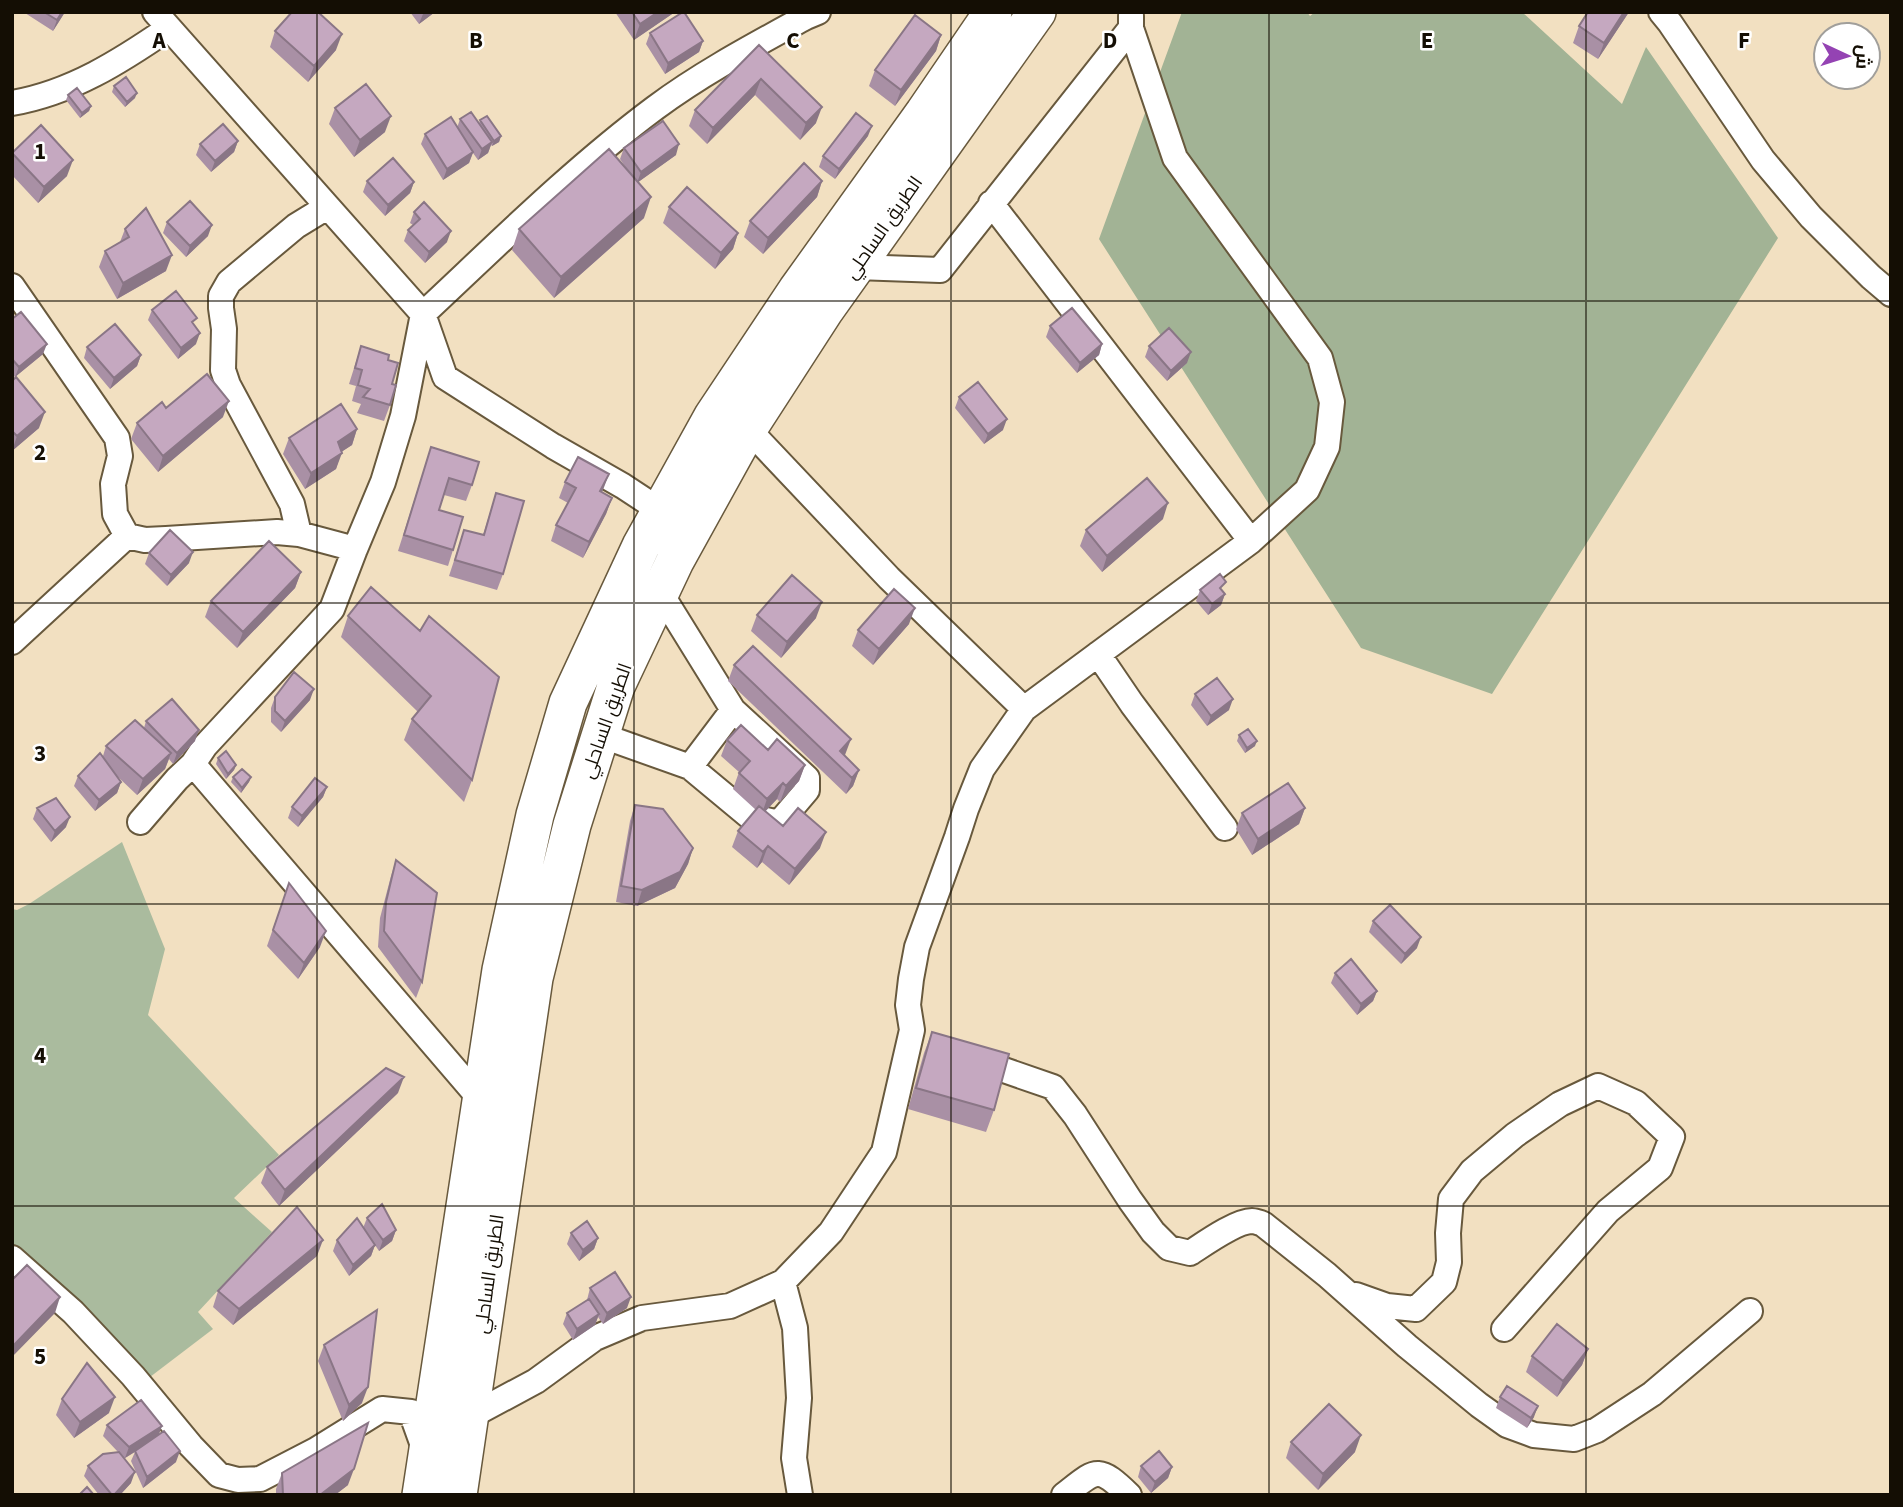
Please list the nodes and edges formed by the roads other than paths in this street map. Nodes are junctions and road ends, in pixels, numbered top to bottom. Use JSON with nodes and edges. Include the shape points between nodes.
{"nodes":[{"id":1,"x":818,"y":12,"type":"edge"},
{"id":2,"x":993,"y":12,"type":"edge"},
{"id":3,"x":1037,"y":12,"type":"edge"},
{"id":4,"x":1661,"y":12,"type":"edge"},
{"id":5,"x":162,"y":20,"type":"edge"},
{"id":6,"x":1131,"y":20,"type":"edge"},
{"id":7,"x":12,"y":103,"type":"edge"},
{"id":8,"x":991,"y":203,"type":"junction"},
{"id":9,"x":327,"y":207,"type":"junction"},
{"id":10,"x":856,"y":267,"type":"junction"},
{"id":11,"x":12,"y":286,"type":"edge"},
{"id":12,"x":1891,"y":294,"type":"edge"},
{"id":13,"x":423,"y":314,"type":"junction"},
{"id":14,"x":748,"y":429,"type":"junction"},
{"id":15,"x":661,"y":511,"type":"junction"},
{"id":16,"x":299,"y":534,"type":"junction"},
{"id":17,"x":127,"y":536,"type":"junction"},
{"id":18,"x":1251,"y":541,"type":"junction"},
{"id":19,"x":355,"y":549,"type":"junction"},
{"id":20,"x":660,"y":592,"type":"junction"},
{"id":21,"x":12,"y":642,"type":"edge"},
{"id":22,"x":1098,"y":654,"type":"junction"},
{"id":23,"x":1024,"y":709,"type":"junction"},
{"id":24,"x":733,"y":710,"type":"junction"},
{"id":25,"x":600,"y":735,"type":"junction"},
{"id":26,"x":193,"y":764,"type":"junction"},
{"id":27,"x":690,"y":767,"type":"junction"},
{"id":28,"x":140,"y":822,"type":"dead end"},
{"id":29,"x":1225,"y":828,"type":"dead end"},
{"id":30,"x":912,"y":1030,"type":"junction"},
{"id":31,"x":481,"y":1100,"type":"junction"},
{"id":32,"x":12,"y":1258,"type":"edge"},
{"id":33,"x":783,"y":1282,"type":"junction"},
{"id":34,"x":1345,"y":1292,"type":"junction"},
{"id":35,"x":1750,"y":1311,"type":"dead end"},
{"id":36,"x":1504,"y":1329,"type":"dead end"},
{"id":37,"x":468,"y":1418,"type":"junction"},
{"id":38,"x":427,"y":1455,"type":"junction"},
{"id":39,"x":260,"y":1487,"type":"edge"},
{"id":40,"x":421,"y":1495,"type":"edge"},
{"id":41,"x":458,"y":1495,"type":"edge"},
{"id":42,"x":800,"y":1495,"type":"edge"},
{"id":43,"x":1064,"y":1495,"type":"edge"},
{"id":44,"x":1129,"y":1495,"type":"edge"}],
"edges":[{"from":1,"to":13,"type":"street","via":[[656,107],[566,180]]},
{"from":2,"to":15,"type":"highway","name":"الطريق الساحلي","via":[[713,416]]},
{"from":3,"to":10,"type":"highway","name":"الطريق الساحلي"},
{"from":4,"to":12,"type":"street","via":[[1763,160],[1811,217]]},
{"from":5,"to":7,"type":"street","via":[[122,60],[88,78]]},
{"from":5,"to":9,"type":"street"},
{"from":6,"to":8,"type":"street"},
{"from":6,"to":18,"type":"street","via":[[1175,159],[1320,358],[1332,402],[1327,447],[1307,489]]},
{"from":8,"to":10,"type":"street","via":[[940,270]]},
{"from":8,"to":18,"type":"street"},
{"from":9,"to":13,"type":"street"},
{"from":9,"to":16,"type":"street","via":[[296,226],[229,282],[221,296],[223,370],[292,504]]},
{"from":10,"to":14,"type":"highway","name":"الطريق الساحلي"},
{"from":11,"to":17,"type":"street","via":[[117,438],[115,514]]},
{"from":13,"to":15,"type":"street","via":[[444,377]]},
{"from":13,"to":19,"type":"street","via":[[403,416],[383,482]]},
{"from":14,"to":20,"type":"highway","name":"الطريق الساحلي"},
{"from":14,"to":23,"type":"street","via":[[889,578]]},
{"from":15,"to":31,"type":"highway","name":"الطريق الساحلي","via":[[568,703],[535,815],[506,944]]},
{"from":16,"to":17,"type":"street","via":[[145,540]]},
{"from":16,"to":19,"type":"street"},
{"from":17,"to":21,"type":"street"},
{"from":18,"to":22,"type":"street"},
{"from":19,"to":26,"type":"street","via":[[332,609]]},
{"from":20,"to":24,"type":"street"},
{"from":20,"to":25,"type":"highway","name":"الطريق الساحلي","via":[[616,686]]},
{"from":22,"to":23,"type":"street"},
{"from":22,"to":29,"type":"street"},
{"from":23,"to":30,"type":"street","via":[[982,769],[917,947],[908,1005]]},
{"from":24,"to":27,"type":"street"},
{"from":24,"to":27,"type":"street","via":[[807,778],[807,790],[779,823],[749,816]]},
{"from":25,"to":27,"type":"street"},
{"from":25,"to":37,"type":"highway","name":"الطريق الساحلي","via":[[534,978]]},
{"from":26,"to":28,"type":"street"},
{"from":26,"to":31,"type":"street"},
{"from":30,"to":33,"type":"street","via":[[884,1152],[831,1232]]},
{"from":30,"to":34,"type":"street","via":[[973,1059],[1054,1087],[1130,1200],[1169,1248],[1191,1253],[1252,1221],[1263,1224]]},
{"from":31,"to":38,"type":"highway","name":"الطريق الساحلي"},
{"from":32,"to":39,"type":"street","via":[[73,1312],[219,1475]]},
{"from":33,"to":37,"type":"street","via":[[730,1306],[642,1318],[595,1338],[537,1381]]},
{"from":33,"to":42,"type":"street","via":[[795,1328],[799,1398],[794,1458]]},
{"from":34,"to":35,"type":"street","via":[[1507,1426],[1534,1435],[1574,1438],[1597,1430],[1652,1394]]},
{"from":34,"to":36,"type":"street","via":[[1387,1306],[1416,1309],[1444,1282],[1450,1262],[1451,1199],[1472,1171],[1560,1104],[1598,1086],[1636,1103],[1672,1138],[1660,1168],[1608,1211]]},
{"from":37,"to":41,"type":"highway","name":"الطريق الساحلي"},
{"from":38,"to":39,"type":"street","via":[[411,1412],[382,1409]]},
{"from":38,"to":40,"type":"highway","name":"الطريق الساحلي"},
{"from":43,"to":44,"type":"street","via":[[1090,1475],[1100,1473]]}]}
